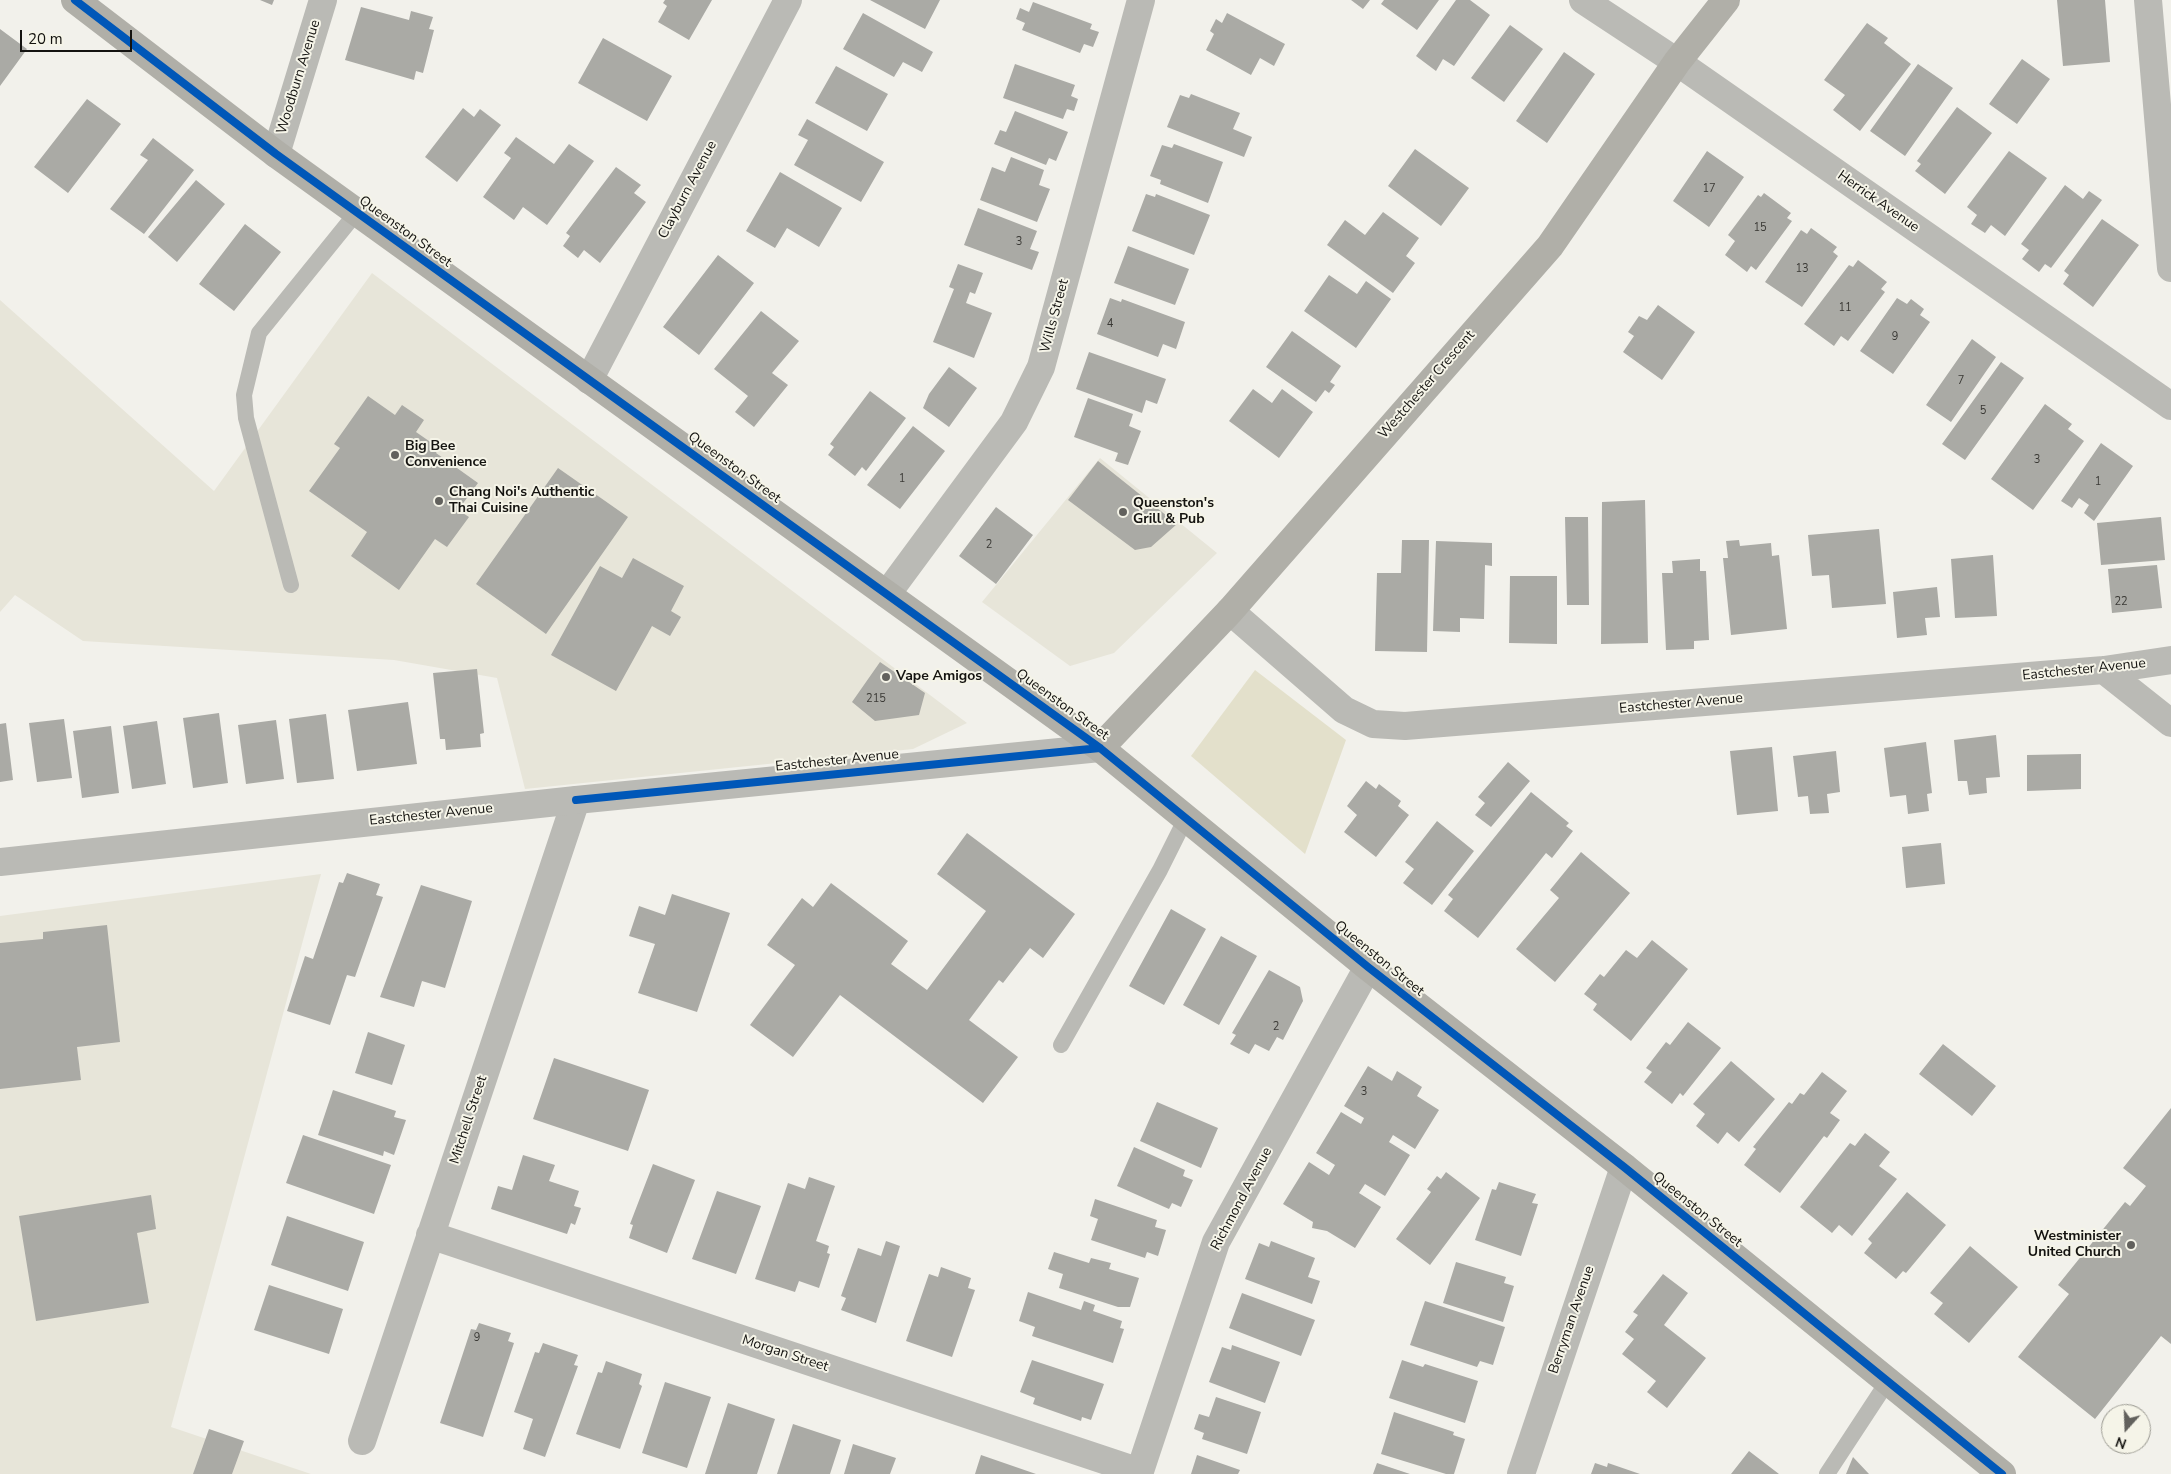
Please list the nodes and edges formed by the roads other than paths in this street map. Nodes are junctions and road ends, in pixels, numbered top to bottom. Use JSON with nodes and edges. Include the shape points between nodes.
{"nodes":[{"id":1,"x":75,"y":0,"type":"edge"},
{"id":2,"x":322,"y":0,"type":"edge"},
{"id":3,"x":788,"y":0,"type":"edge"},
{"id":4,"x":1141,"y":0,"type":"edge"},
{"id":5,"x":1583,"y":0,"type":"edge"},
{"id":6,"x":1726,"y":0,"type":"edge"},
{"id":7,"x":2148,"y":0,"type":"edge"},
{"id":8,"x":1677,"y":62,"type":"junction"},
{"id":9,"x":276,"y":154,"type":"junction"},
{"id":10,"x":357,"y":212,"type":"junction"},
{"id":11,"x":2171,"y":268,"type":"edge"},
{"id":12,"x":589,"y":380,"type":"junction"},
{"id":13,"x":2171,"y":406,"type":"edge"},
{"id":14,"x":291,"y":585,"type":"dead end"},
{"id":15,"x":887,"y":594,"type":"junction"},
{"id":16,"x":1230,"y":611,"type":"junction"},
{"id":17,"x":2171,"y":660,"type":"edge"},
{"id":18,"x":2104,"y":670,"type":"junction"},
{"id":19,"x":2171,"y":723,"type":"edge"},
{"id":20,"x":1100,"y":748,"type":"junction"},
{"id":21,"x":576,"y":800,"type":"junction"},
{"id":22,"x":1186,"y":818,"type":"junction"},
{"id":23,"x":0,"y":862,"type":"edge"},
{"id":24,"x":1368,"y":967,"type":"junction"},
{"id":25,"x":1061,"y":1045,"type":"dead end"},
{"id":26,"x":1624,"y":1166,"type":"junction"},
{"id":27,"x":430,"y":1235,"type":"junction"},
{"id":28,"x":1888,"y":1381,"type":"junction"},
{"id":29,"x":362,"y":1441,"type":"dead end"},
{"id":30,"x":1140,"y":1473,"type":"edge"},
{"id":31,"x":1521,"y":1474,"type":"edge"},
{"id":32,"x":1827,"y":1474,"type":"edge"},
{"id":33,"x":2002,"y":1474,"type":"edge"}],
"edges":[{"from":1,"to":9,"type":"main road","name":"Queenston Street"},
{"from":2,"to":9,"type":"street","name":"Woodburn Avenue"},
{"from":3,"to":12,"type":"street","name":"Clayburn Avenue"},
{"from":4,"to":15,"type":"street","name":"Wills Street","via":[[1041,367],[1014,422]]},
{"from":5,"to":8,"type":"street","name":"Herrick Avenue"},
{"from":6,"to":8,"type":"main road","name":"Westchester Crescent"},
{"from":7,"to":11,"type":"street"},
{"from":8,"to":13,"type":"street","name":"Herrick Avenue"},
{"from":8,"to":16,"type":"main road","name":"Westchester Crescent","via":[[1550,246]]},
{"from":9,"to":10,"type":"main road","name":"Queenston Street"},
{"from":10,"to":12,"type":"main road","name":"Queenston Street"},
{"from":10,"to":14,"type":"lane","via":[[259,333],[244,395],[246,418]]},
{"from":12,"to":15,"type":"main road","name":"Queenston Street"},
{"from":15,"to":20,"type":"main road","name":"Queenston Street"},
{"from":16,"to":18,"type":"street","name":"Eastchester Avenue","via":[[1344,710],[1373,724],[1405,726]]},
{"from":16,"to":20,"type":"main road","name":"Westchester Crescent"},
{"from":17,"to":18,"type":"street","name":"Eastchester Avenue"},
{"from":18,"to":19,"type":"street"},
{"from":20,"to":21,"type":"street","name":"Eastchester Avenue"},
{"from":20,"to":22,"type":"main road","name":"Queenston Street"},
{"from":21,"to":23,"type":"street","name":"Eastchester Avenue"},
{"from":21,"to":27,"type":"street","name":"Mitchell Street"},
{"from":22,"to":24,"type":"main road","name":"Queenston Street"},
{"from":22,"to":25,"type":"lane"},
{"from":24,"to":26,"type":"main road","name":"Queenston Street"},
{"from":24,"to":30,"type":"street","name":"Richmond Avenue","via":[[1216,1242]]},
{"from":26,"to":28,"type":"main road","name":"Queenston Street"},
{"from":26,"to":31,"type":"street","name":"Berryman Avenue"},
{"from":27,"to":29,"type":"street","name":"Mitchell Street"},
{"from":27,"to":30,"type":"street","name":"Morgan Street"},
{"from":28,"to":32,"type":"lane"},
{"from":28,"to":33,"type":"main road","name":"Queenston Street"}]}
